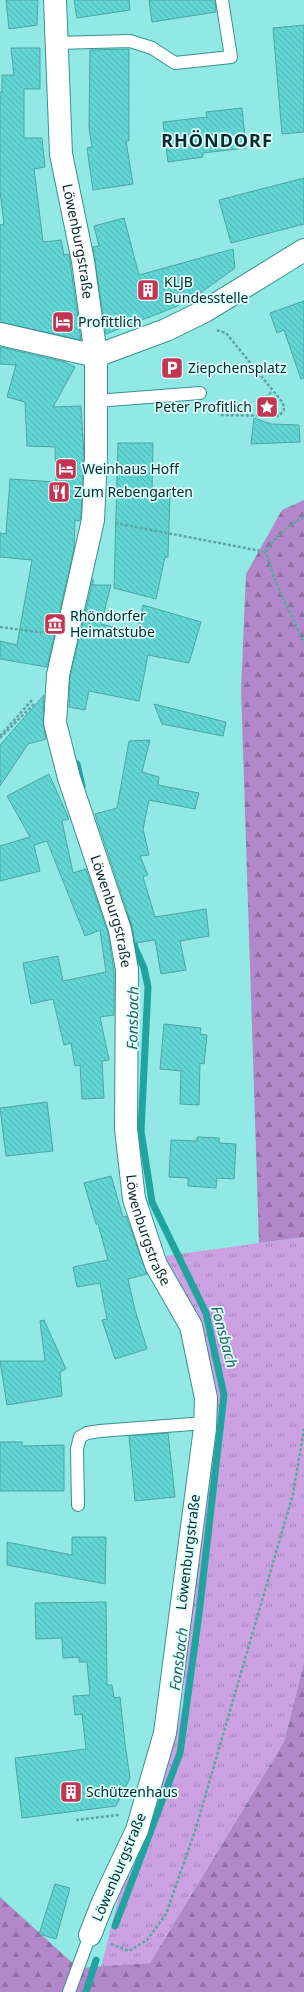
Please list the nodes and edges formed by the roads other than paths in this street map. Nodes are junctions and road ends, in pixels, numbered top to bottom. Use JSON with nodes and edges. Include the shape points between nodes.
{"nodes":[{"id":1,"x":54,"y":0,"type":"edge"},
{"id":2,"x":222,"y":0,"type":"edge"},
{"id":3,"x":56,"y":42,"type":"junction"},
{"id":4,"x":304,"y":250,"type":"edge"},
{"id":5,"x":0,"y":334,"type":"edge"},
{"id":6,"x":96,"y":356,"type":"junction"},
{"id":7,"x":200,"y":393,"type":"road end"},
{"id":8,"x":96,"y":401,"type":"junction"},
{"id":9,"x":205,"y":1424,"type":"junction"},
{"id":10,"x":78,"y":1505,"type":"dead end"},
{"id":11,"x":90,"y":1935,"type":"joint"},
{"id":12,"x":69,"y":1992,"type":"edge"}],
"edges":[{"from":1,"to":3,"type":"street","name":"Löwenburgstraße"},
{"from":2,"to":3,"type":"lane","via":[[231,57],[175,62],[152,48],[130,42]]},
{"from":3,"to":6,"type":"street","name":"Löwenburgstraße","via":[[61,154],[83,261]]},
{"from":4,"to":6,"type":"street","via":[[205,311],[166,330]]},
{"from":5,"to":6,"type":"street"},
{"from":6,"to":8,"type":"street","name":"Löwenburgstraße"},
{"from":7,"to":8,"type":"lane"},
{"from":8,"to":9,"type":"street","name":"Löwenburgstraße","via":[[93,520],[58,678],[55,723],[69,778],[120,930],[127,970],[126,1129],[134,1199],[156,1265],[191,1326],[206,1398]]},
{"from":9,"to":10,"type":"lane","via":[[100,1431],[80,1437],[77,1449]]},
{"from":9,"to":11,"type":"street","name":"Löwenburgstraße","via":[[165,1733],[137,1830]]},
{"from":11,"to":12,"type":"lane","name":"Löwenburgstraße"}]}
